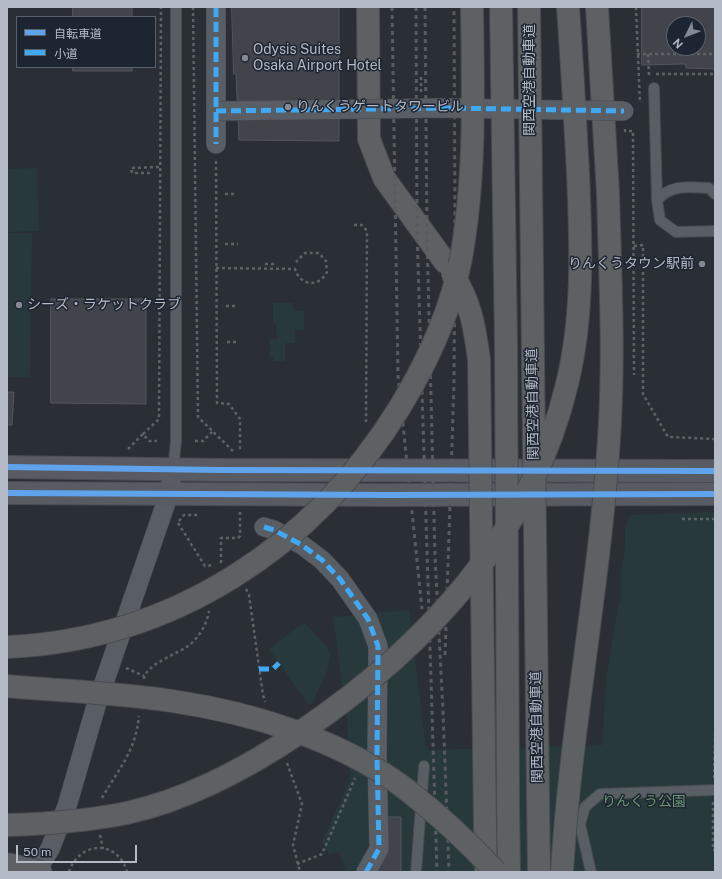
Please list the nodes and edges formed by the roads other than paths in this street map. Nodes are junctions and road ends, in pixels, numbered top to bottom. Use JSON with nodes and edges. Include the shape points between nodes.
{"nodes":[{"id":1,"x":176,"y":7,"type":"edge"},
{"id":2,"x":216,"y":7,"type":"edge"},
{"id":3,"x":368,"y":7,"type":"edge"},
{"id":4,"x":472,"y":7,"type":"edge"},
{"id":5,"x":501,"y":7,"type":"edge"},
{"id":6,"x":529,"y":7,"type":"edge"},
{"id":7,"x":568,"y":7,"type":"edge"},
{"id":8,"x":597,"y":7,"type":"edge"},
{"id":9,"x":654,"y":88,"type":"dead end"},
{"id":10,"x":216,"y":111,"type":"junction"},
{"id":11,"x":624,"y":111,"type":"road end"},
{"id":12,"x":216,"y":144,"type":"road end"},
{"id":13,"x":715,"y":194,"type":"edge"},
{"id":14,"x":657,"y":200,"type":"junction"},
{"id":15,"x":715,"y":231,"type":"edge"},
{"id":16,"x":7,"y":467,"type":"edge"},
{"id":17,"x":173,"y":470,"type":"junction"},
{"id":18,"x":715,"y":471,"type":"edge"},
{"id":19,"x":7,"y":493,"type":"edge"},
{"id":20,"x":169,"y":494,"type":"junction"},
{"id":21,"x":715,"y":494,"type":"edge"},
{"id":22,"x":264,"y":527,"type":"dead end"},
{"id":23,"x":7,"y":647,"type":"edge"},
{"id":24,"x":7,"y":686,"type":"edge"},
{"id":25,"x":424,"y":766,"type":"dead end"},
{"id":26,"x":714,"y":785,"type":"edge"},
{"id":27,"x":7,"y":824,"type":"edge"},
{"id":28,"x":580,"y":824,"type":"junction"},
{"id":29,"x":570,"y":831,"type":"dead end"},
{"id":30,"x":7,"y":864,"type":"edge"},
{"id":31,"x":34,"y":872,"type":"edge"},
{"id":32,"x":366,"y":872,"type":"edge"},
{"id":33,"x":416,"y":872,"type":"edge"},
{"id":34,"x":486,"y":872,"type":"edge"},
{"id":35,"x":496,"y":872,"type":"edge"},
{"id":36,"x":509,"y":872,"type":"edge"},
{"id":37,"x":539,"y":872,"type":"edge"},
{"id":38,"x":562,"y":872,"type":"edge"},
{"id":39,"x":591,"y":872,"type":"edge"}],
"edges":[{"from":1,"to":17,"type":"lane","via":[[176,441]]},
{"from":2,"to":10,"type":"street"},
{"from":3,"to":34,"type":"highway","bridge":true,"via":[[369,140],[384,178],[463,290],[473,317],[479,359]]},
{"from":4,"to":23,"type":"highway","bridge":true,"via":[[472,159],[461,259],[449,304],[435,342],[414,385],[383,433],[328,501],[293,534],[255,563],[212,590],[170,611],[127,627],[82,639]]},
{"from":5,"to":36,"type":"highway","name":"関西空港自動車道","bridge":true},
{"from":6,"to":37,"type":"highway","name":"関西空港自動車道","bridge":true},
{"from":7,"to":27,"type":"highway","bridge":true,"via":[[581,250],[579,308],[574,347],[568,383],[544,457],[514,518],[492,551],[443,612],[387,666],[321,718],[250,764],[176,798],[128,813],[80,820]]},
{"from":8,"to":38,"type":"highway","bridge":true,"via":[[608,193],[612,350],[610,423]]},
{"from":9,"to":14,"type":"lane"},
{"from":10,"to":11,"type":"street","bridge":true,"via":[[447,108]]},
{"from":10,"to":12,"type":"street"},
{"from":13,"to":14,"type":"lane","via":[[709,188],[684,187],[665,191]]},
{"from":14,"to":15,"type":"lane","via":[[660,220],[676,232]]},
{"from":16,"to":17,"type":"street"},
{"from":17,"to":18,"type":"street"},
{"from":17,"to":20,"type":"street"},
{"from":19,"to":20,"type":"street"},
{"from":20,"to":21,"type":"street"},
{"from":20,"to":31,"type":"street","via":[[96,706],[67,806],[50,849]]},
{"from":22,"to":32,"type":"street","bridge":true,"via":[[302,545],[322,560],[340,579],[368,619],[378,646],[379,849]]},
{"from":24,"to":35,"type":"highway","bridge":true,"via":[[173,701],[233,712],[288,728],[342,751],[406,789],[447,822]]},
{"from":25,"to":33,"type":"lane"},
{"from":26,"to":28,"type":"lane","via":[[600,794],[585,806]]},
{"from":28,"to":29,"type":"lane"},
{"from":28,"to":39,"type":"lane"},
{"from":30,"to":31,"type":"highway","bridge":true}]}
